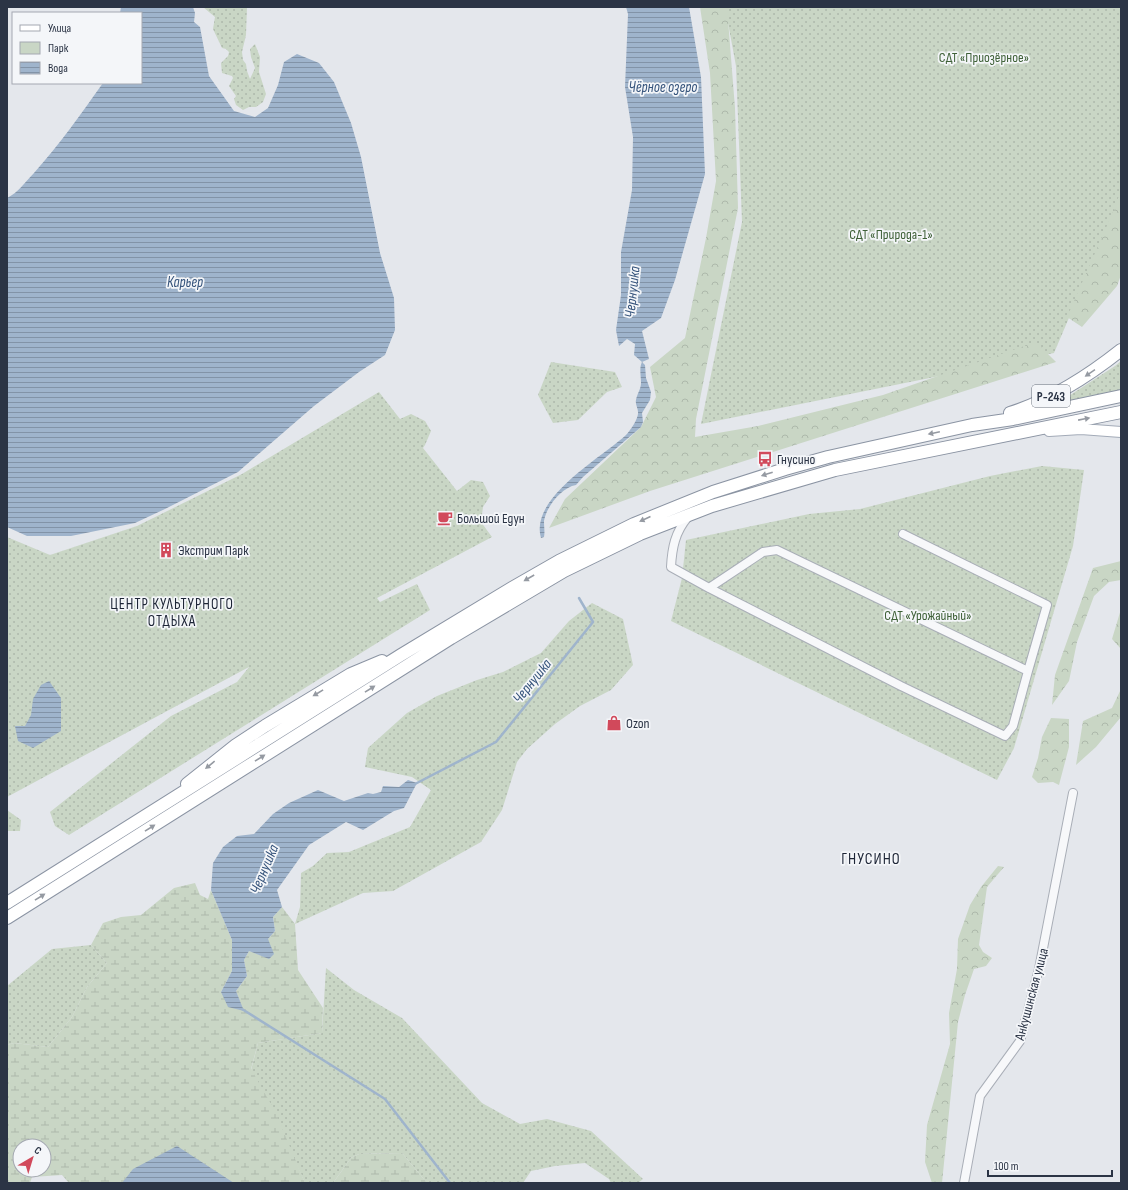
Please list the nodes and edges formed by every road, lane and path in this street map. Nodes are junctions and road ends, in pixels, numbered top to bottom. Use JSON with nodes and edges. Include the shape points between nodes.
{"nodes":[{"id":1,"x":1121,"y":350,"type":"edge"},
{"id":2,"x":1121,"y":396,"type":"edge"},
{"id":3,"x":1121,"y":412,"type":"edge"},
{"id":4,"x":972,"y":425,"type":"junction"},
{"id":5,"x":1121,"y":432,"type":"edge"},
{"id":6,"x":977,"y":440,"type":"junction"},
{"id":7,"x":692,"y":514,"type":"junction"},
{"id":8,"x":903,"y":534,"type":"dead end"},
{"id":9,"x":709,"y":588,"type":"junction"},
{"id":10,"x":1028,"y":671,"type":"junction"},
{"id":11,"x":1073,"y":793,"type":"dead end"},
{"id":12,"x":7,"y":903,"type":"edge"},
{"id":13,"x":7,"y":918,"type":"edge"},
{"id":14,"x":964,"y":1183,"type":"edge"}],
"edges":[{"from":1,"to":4,"type":"highway","number":"Р-243","one_way":true,"via":[[1090,374],[1047,398]]},
{"from":2,"to":4,"type":"highway","number":"Р-243"},
{"from":6,"to":3,"type":"highway","number":"Р-243","one_way":true},
{"from":4,"to":12,"type":"highway","one_way":true,"via":[[785,468],[663,511],[600,540],[558,561],[416,646]]},
{"from":5,"to":6,"type":"main road","via":[[1069,430]]},
{"from":6,"to":7,"type":"highway","via":[[835,470]]},
{"from":7,"to":9,"type":"street","via":[[678,531],[673,545],[671,567]]},
{"from":13,"to":7,"type":"highway","one_way":true,"via":[[518,598],[607,549]]},
{"from":8,"to":10,"type":"street","via":[[1047,605]]},
{"from":9,"to":10,"type":"street","via":[[763,552],[777,550]]},
{"from":9,"to":10,"type":"street","via":[[1005,736],[1013,726]]},
{"from":11,"to":14,"type":"street","name":"Анкушинская улица","via":[[1040,969],[1020,1041],[980,1096]]}]}
